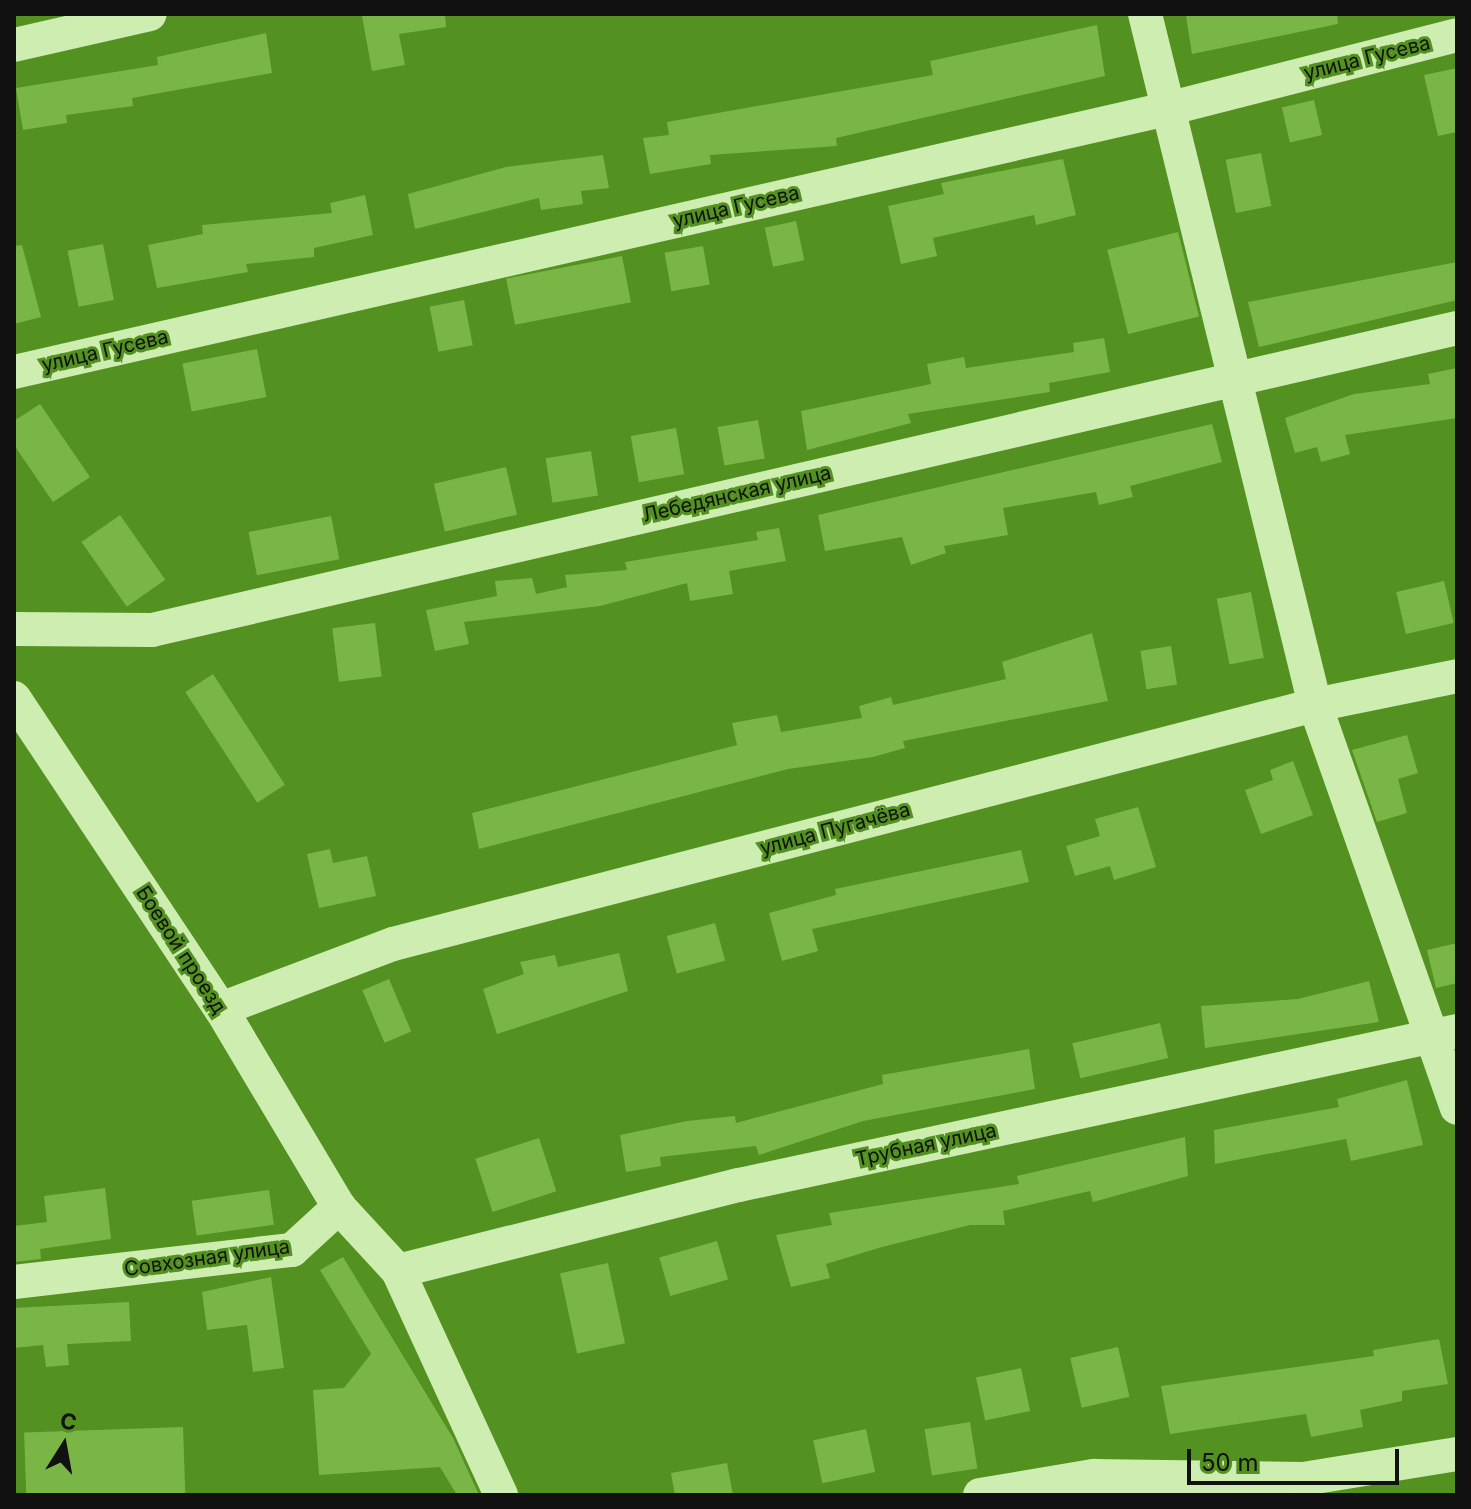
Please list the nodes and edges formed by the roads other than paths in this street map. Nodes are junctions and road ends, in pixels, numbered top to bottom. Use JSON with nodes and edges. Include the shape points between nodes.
{"nodes":[{"id":1,"x":150,"y":14,"type":"edge"},
{"id":2,"x":1145,"y":14,"type":"edge"},
{"id":3,"x":1457,"y":35,"type":"edge"},
{"id":4,"x":14,"y":45,"type":"edge"},
{"id":5,"x":1167,"y":109,"type":"junction"},
{"id":6,"x":1457,"y":328,"type":"edge"},
{"id":7,"x":14,"y":372,"type":"edge"},
{"id":8,"x":1232,"y":380,"type":"junction"},
{"id":9,"x":14,"y":629,"type":"edge"},
{"id":10,"x":1457,"y":676,"type":"edge"},
{"id":11,"x":14,"y":698,"type":"edge"},
{"id":12,"x":1315,"y":705,"type":"junction"},
{"id":13,"x":221,"y":1009,"type":"junction"},
{"id":14,"x":1443,"y":1034,"type":"edge"},
{"id":15,"x":1457,"y":1108,"type":"edge"},
{"id":16,"x":339,"y":1207,"type":"junction"},
{"id":17,"x":398,"y":1271,"type":"junction"},
{"id":18,"x":14,"y":1282,"type":"edge"},
{"id":19,"x":1457,"y":1454,"type":"edge"},
{"id":20,"x":501,"y":1495,"type":"edge"},
{"id":21,"x":980,"y":1495,"type":"edge"}],
"edges":[{"from":1,"to":4,"type":"street"},
{"from":2,"to":5,"type":"street"},
{"from":3,"to":5,"type":"street","name":"улица Гусева"},
{"from":5,"to":7,"type":"street","name":"улица Гусева"},
{"from":5,"to":8,"type":"street"},
{"from":6,"to":8,"type":"street","name":"Лебедянская улица"},
{"from":8,"to":9,"type":"street","name":"Лебедянская улица","via":[[152,630]]},
{"from":8,"to":12,"type":"street"},
{"from":10,"to":12,"type":"street","name":"улица Пугачёва"},
{"from":11,"to":13,"type":"street","name":"Боевой проезд"},
{"from":12,"to":13,"type":"street","name":"улица Пугачёва","via":[[393,944]]},
{"from":12,"to":14,"type":"street"},
{"from":13,"to":16,"type":"street","name":"Боевой проезд"},
{"from":14,"to":15,"type":"street"},
{"from":14,"to":17,"type":"street","name":"Трубная улица","via":[[739,1185]]},
{"from":16,"to":17,"type":"street"},
{"from":16,"to":18,"type":"street","name":"Совхозная улица","via":[[292,1250]]},
{"from":17,"to":20,"type":"street"},
{"from":19,"to":21,"type":"street","via":[[1303,1479],[1094,1476]]}]}
